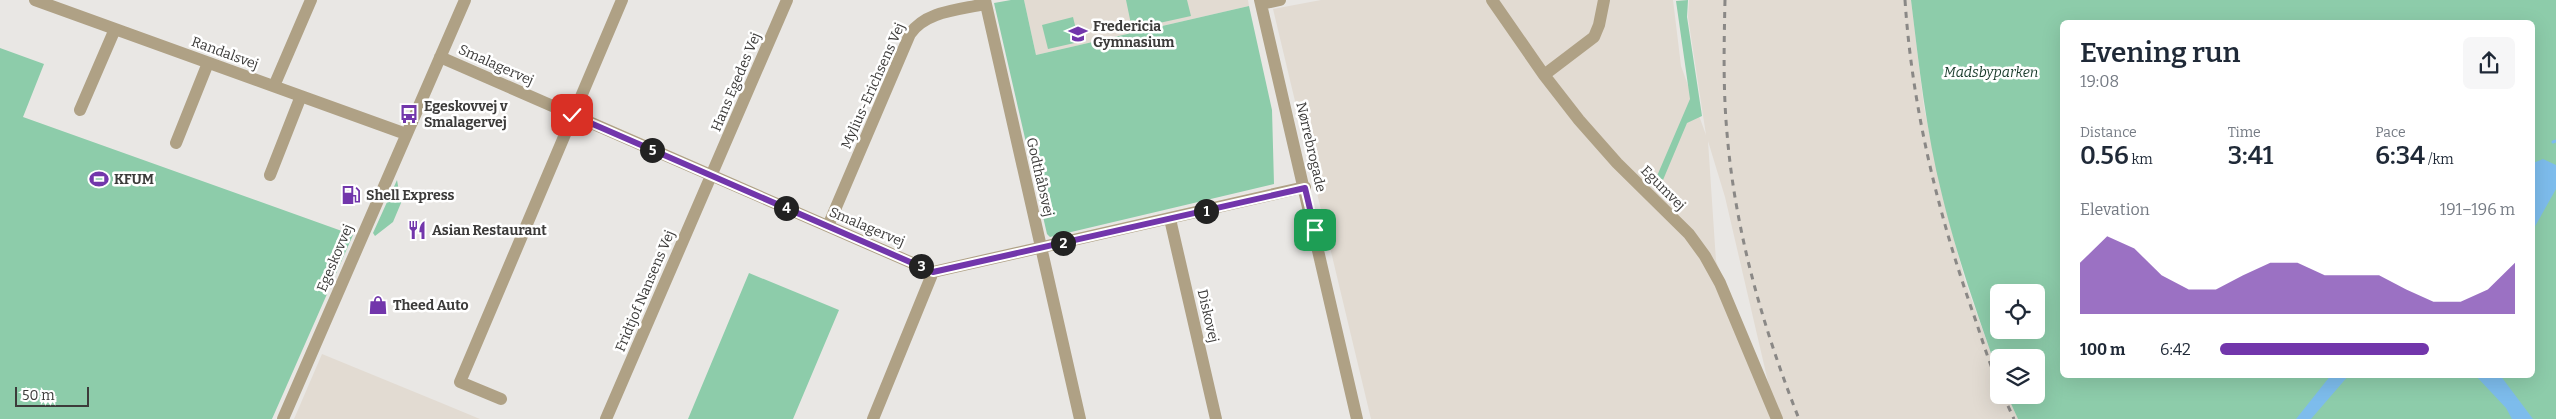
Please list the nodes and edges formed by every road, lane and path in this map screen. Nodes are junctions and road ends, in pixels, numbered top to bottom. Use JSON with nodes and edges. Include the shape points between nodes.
{"nodes":[{"id":1,"x":34,"y":0,"type":"edge"},
{"id":2,"x":311,"y":0,"type":"edge"},
{"id":3,"x":465,"y":0,"type":"edge"},
{"id":4,"x":622,"y":0,"type":"edge"},
{"id":5,"x":787,"y":0,"type":"edge"},
{"id":6,"x":1280,"y":0,"type":"edge"},
{"id":7,"x":1492,"y":0,"type":"edge"},
{"id":8,"x":1604,"y":0,"type":"edge"},
{"id":9,"x":985,"y":2,"type":"edge"},
{"id":10,"x":1261,"y":2,"type":"edge"},
{"id":11,"x":115,"y":29,"type":"junction"},
{"id":12,"x":440,"y":57,"type":"junction"},
{"id":13,"x":208,"y":63,"type":"junction"},
{"id":14,"x":1544,"y":75,"type":"junction"},
{"id":15,"x":274,"y":86,"type":"junction"},
{"id":16,"x":301,"y":96,"type":"junction"},
{"id":17,"x":80,"y":110,"type":"dead end"},
{"id":18,"x":572,"y":115,"type":"junction"},
{"id":19,"x":406,"y":134,"type":"junction"},
{"id":20,"x":176,"y":143,"type":"dead end"},
{"id":21,"x":270,"y":175,"type":"dead end"},
{"id":22,"x":711,"y":175,"type":"junction"},
{"id":23,"x":1305,"y":188,"type":"junction"},
{"id":24,"x":1170,"y":219,"type":"junction"},
{"id":25,"x":828,"y":226,"type":"junction"},
{"id":26,"x":1041,"y":248,"type":"junction"},
{"id":27,"x":933,"y":272,"type":"junction"},
{"id":28,"x":501,"y":399,"type":"dead end"},
{"id":29,"x":283,"y":419,"type":"edge"},
{"id":30,"x":606,"y":419,"type":"edge"},
{"id":31,"x":873,"y":419,"type":"edge"},
{"id":32,"x":1080,"y":419,"type":"edge"},
{"id":33,"x":1216,"y":419,"type":"edge"},
{"id":34,"x":1357,"y":419,"type":"edge"},
{"id":35,"x":1776,"y":419,"type":"edge"}],
"edges":[{"from":1,"to":11,"type":"street","name":"Randalsvej"},
{"from":2,"to":15,"type":"street"},
{"from":3,"to":12,"type":"street","name":"Egeskovvej"},
{"from":4,"to":18,"type":"street"},
{"from":5,"to":22,"type":"street","name":"Hans Egedes Vej"},
{"from":6,"to":10,"type":"street"},
{"from":7,"to":14,"type":"street","name":"Egumvej"},
{"from":8,"to":14,"type":"street","via":[[1594,37]]},
{"from":9,"to":25,"type":"street","name":"Mylius-Erichsens Vej","via":[[928,17],[916,25]]},
{"from":9,"to":26,"type":"street","name":"Godthåbsvej"},
{"from":10,"to":23,"type":"street","name":"Nørrebrogade"},
{"from":11,"to":13,"type":"street","name":"Randalsvej"},
{"from":11,"to":17,"type":"street"},
{"from":12,"to":18,"type":"street","name":"Smalagervej"},
{"from":12,"to":19,"type":"street","name":"Egeskovvej"},
{"from":13,"to":15,"type":"street","name":"Randalsvej"},
{"from":13,"to":20,"type":"street"},
{"from":14,"to":35,"type":"street","name":"Egumvej","via":[[1611,156],[1689,234],[1705,256],[1720,283]]},
{"from":15,"to":16,"type":"street","name":"Randalsvej"},
{"from":16,"to":19,"type":"street","name":"Randalsvej"},
{"from":16,"to":21,"type":"street"},
{"from":18,"to":22,"type":"street","name":"Smalagervej"},
{"from":18,"to":28,"type":"street","via":[[460,382]]},
{"from":19,"to":29,"type":"street","name":"Egeskovvej"},
{"from":22,"to":25,"type":"street","name":"Smalagervej"},
{"from":22,"to":30,"type":"street","name":"Fridtjof Nansens Vej"},
{"from":23,"to":24,"type":"street"},
{"from":23,"to":34,"type":"street","name":"Nørrebrogade"},
{"from":24,"to":26,"type":"street"},
{"from":24,"to":33,"type":"street","name":"Diskovej"},
{"from":25,"to":27,"type":"street","name":"Smalagervej"},
{"from":26,"to":27,"type":"street"},
{"from":26,"to":32,"type":"street","name":"Godthåbsvej"},
{"from":27,"to":31,"type":"street"}]}
